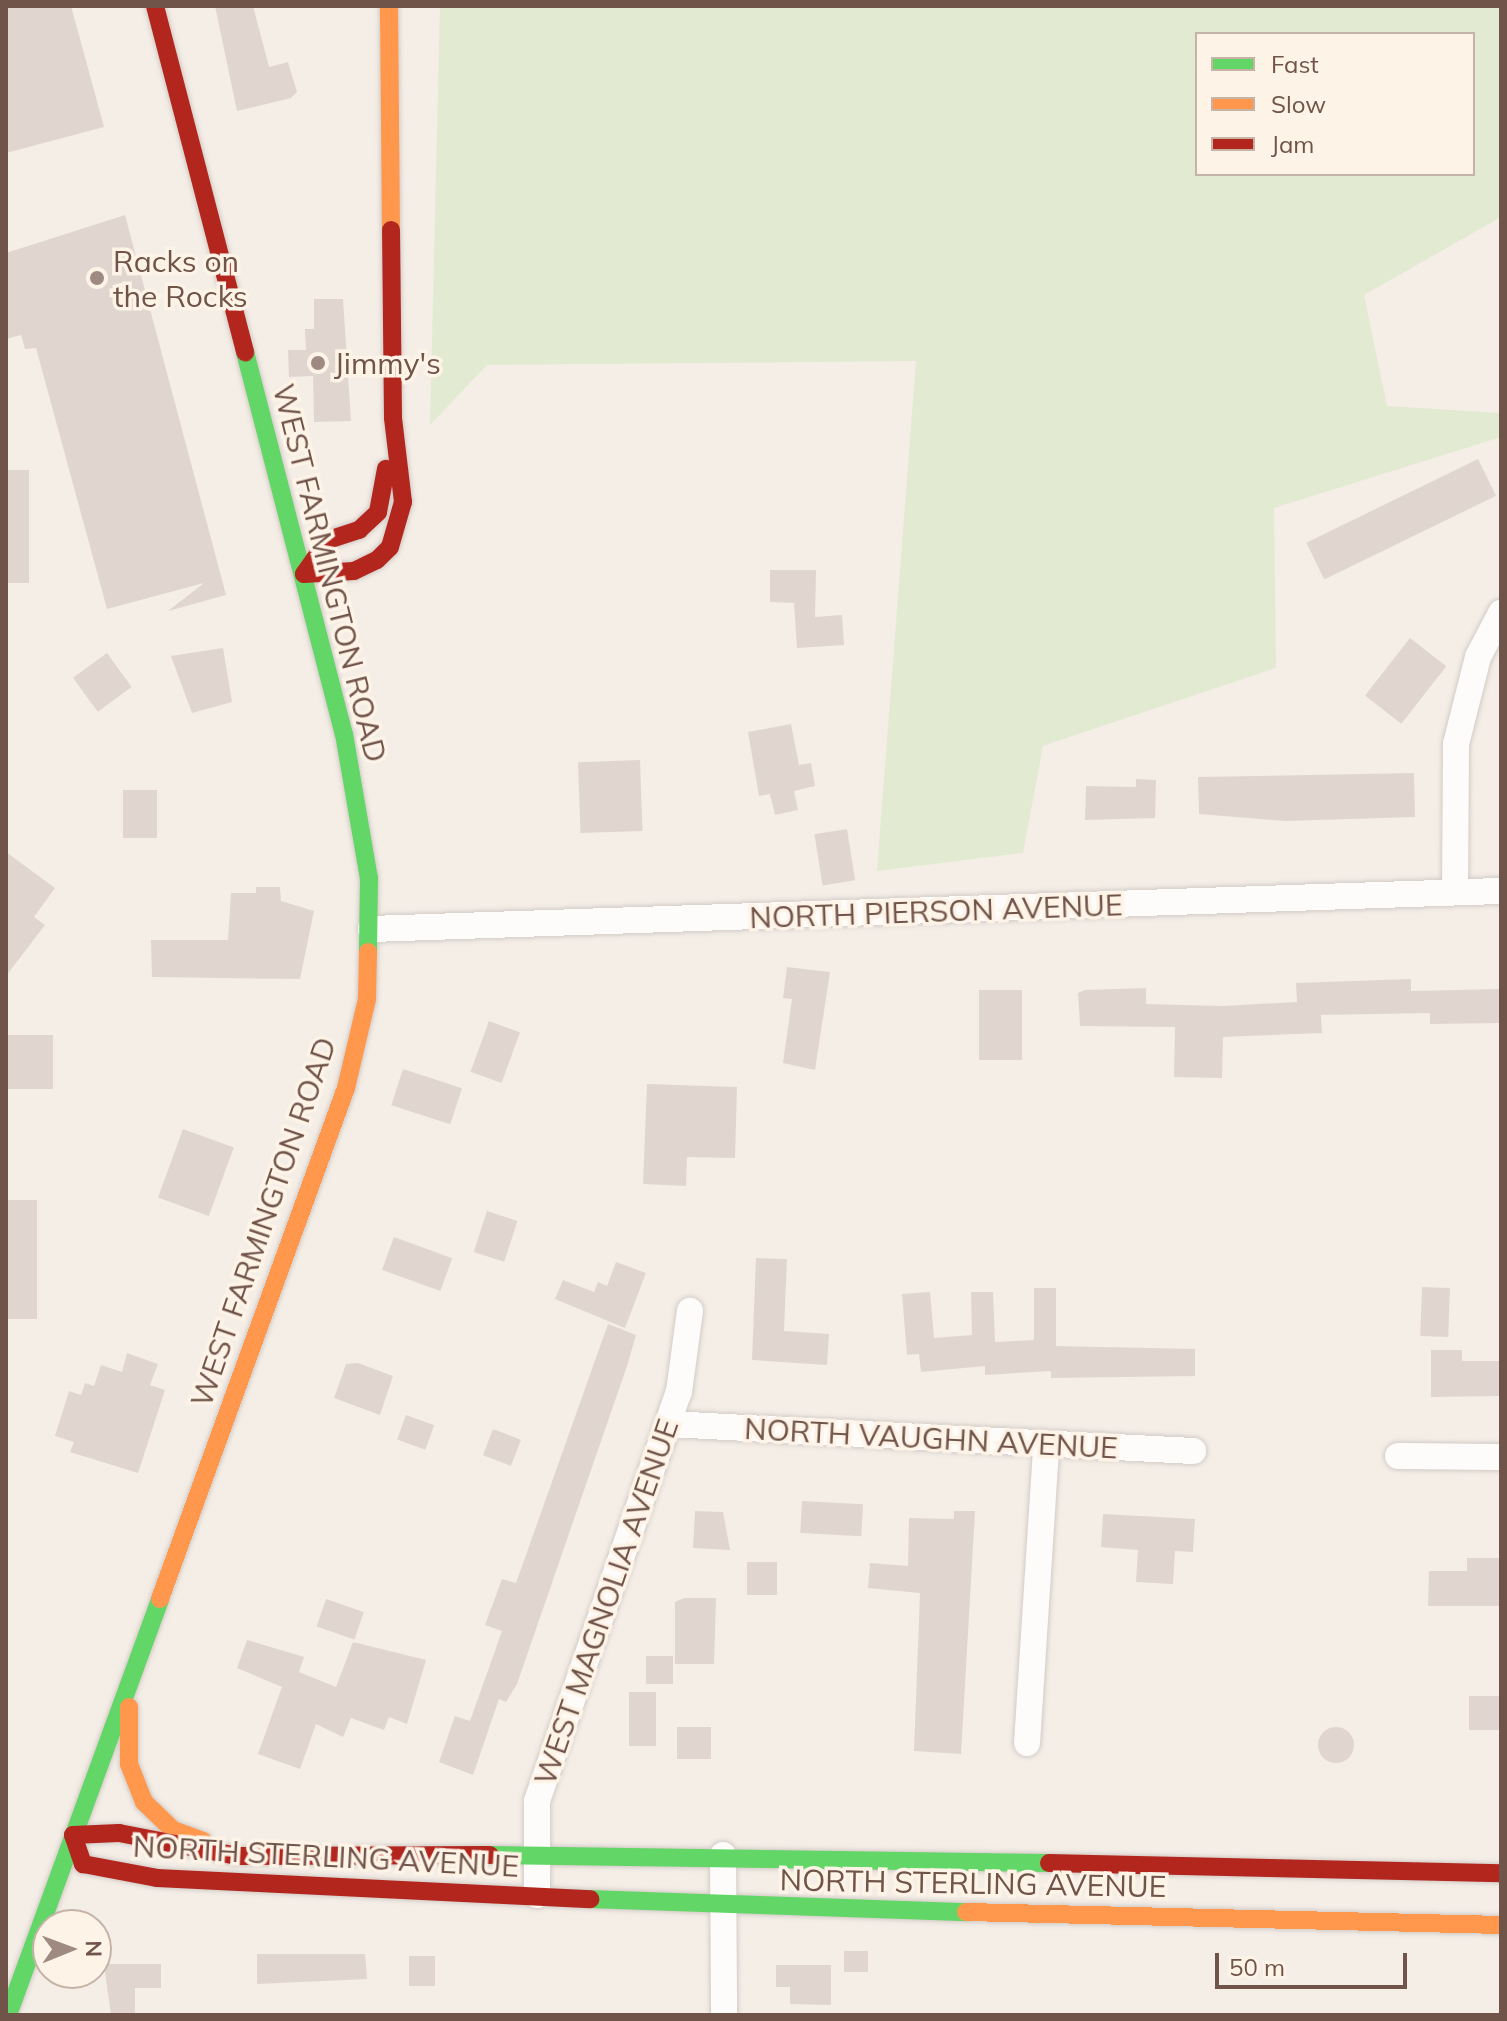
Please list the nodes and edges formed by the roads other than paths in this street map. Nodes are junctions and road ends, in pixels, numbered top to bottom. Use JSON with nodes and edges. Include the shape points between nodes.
{"nodes":[{"id":1,"x":155,"y":6,"type":"edge"},
{"id":2,"x":389,"y":6,"type":"edge"},
{"id":3,"x":393,"y":418,"type":"junction"},
{"id":4,"x":304,"y":574,"type":"junction"},
{"id":5,"x":1501,"y":613,"type":"edge"},
{"id":6,"x":1501,"y":891,"type":"edge"},
{"id":7,"x":1455,"y":892,"type":"junction"},
{"id":8,"x":371,"y":929,"type":"junction"},
{"id":9,"x":690,"y":1311,"type":"dead end"},
{"id":10,"x":669,"y":1424,"type":"junction"},
{"id":11,"x":1046,"y":1447,"type":"junction"},
{"id":12,"x":1193,"y":1451,"type":"dead end"},
{"id":13,"x":1398,"y":1456,"type":"dead end"},
{"id":14,"x":1501,"y":1457,"type":"edge"},
{"id":15,"x":145,"y":1631,"type":"junction"},
{"id":16,"x":1027,"y":1743,"type":"dead end"},
{"id":17,"x":73,"y":1835,"type":"junction"},
{"id":18,"x":539,"y":1855,"type":"junction"},
{"id":19,"x":723,"y":1855,"type":"junction"},
{"id":20,"x":380,"y":1859,"type":"junction"},
{"id":21,"x":1501,"y":1873,"type":"edge"},
{"id":22,"x":537,"y":1895,"type":"junction"},
{"id":23,"x":723,"y":1905,"type":"junction"},
{"id":24,"x":1501,"y":1925,"type":"edge"},
{"id":25,"x":8,"y":2015,"type":"edge"},
{"id":26,"x":724,"y":2015,"type":"edge"}],
"edges":[{"from":1,"to":4,"type":"main road","name":"WEST FARMINGTON ROAD"},
{"from":2,"to":3,"type":"main road"},
{"from":3,"to":4,"type":"main road","via":[[378,512],[359,530],[328,540]]},
{"from":3,"to":4,"type":"main road","via":[[403,502],[390,547],[354,571]]},
{"from":4,"to":8,"type":"main road","name":"WEST FARMINGTON ROAD","via":[[363,826]]},
{"from":5,"to":7,"type":"street","via":[[1478,657],[1456,744]]},
{"from":6,"to":7,"type":"street","name":"NORTH PIERSON AVENUE"},
{"from":7,"to":8,"type":"street","name":"NORTH PIERSON AVENUE"},
{"from":8,"to":15,"type":"main road","name":"WEST FARMINGTON ROAD","via":[[367,999],[346,1088]]},
{"from":9,"to":10,"type":"street","name":"WEST MAGNOLIA AVENUE"},
{"from":10,"to":11,"type":"street","name":"NORTH VAUGHN AVENUE"},
{"from":10,"to":18,"type":"street","name":"WEST MAGNOLIA AVENUE","via":[[537,1801]]},
{"from":11,"to":12,"type":"street","name":"NORTH VAUGHN AVENUE"},
{"from":11,"to":16,"type":"street"},
{"from":13,"to":14,"type":"street"},
{"from":15,"to":17,"type":"main road","name":"WEST FARMINGTON ROAD"},
{"from":15,"to":20,"type":"main road","via":[[128,1754],[155,1816],[202,1841]]},
{"from":17,"to":20,"type":"main road","name":"NORTH STERLING AVENUE","via":[[119,1833],[202,1854]]},
{"from":17,"to":22,"type":"main road","name":"NORTH STERLING AVENUE","via":[[83,1864],[132,1876]]},
{"from":17,"to":25,"type":"main road","name":"WEST FARMINGTON ROAD"},
{"from":18,"to":19,"type":"main road","name":"NORTH STERLING AVENUE"},
{"from":18,"to":20,"type":"main road","name":"NORTH STERLING AVENUE"},
{"from":18,"to":22,"type":"street","name":"WEST MAGNOLIA AVENUE"},
{"from":19,"to":21,"type":"main road","name":"NORTH STERLING AVENUE"},
{"from":19,"to":23,"type":"street"},
{"from":22,"to":23,"type":"main road","name":"NORTH STERLING AVENUE"},
{"from":23,"to":24,"type":"main road","name":"NORTH STERLING AVENUE"},
{"from":23,"to":26,"type":"street"}]}
